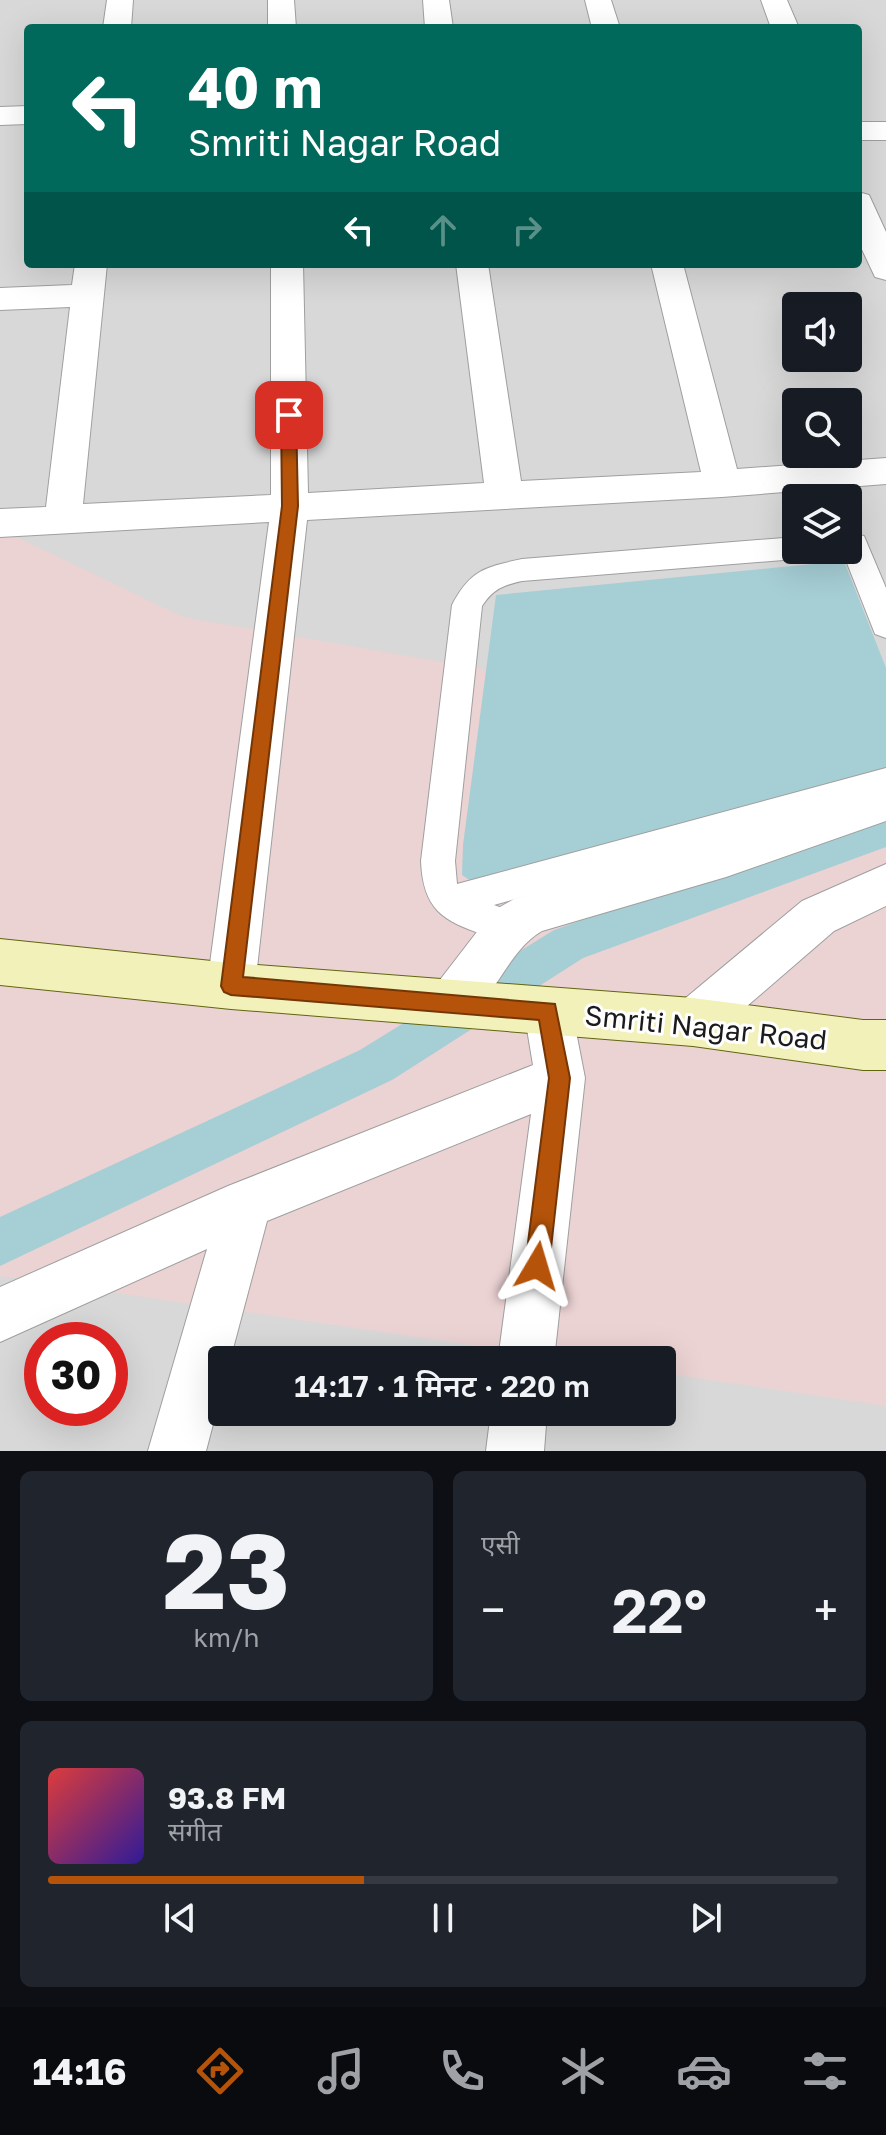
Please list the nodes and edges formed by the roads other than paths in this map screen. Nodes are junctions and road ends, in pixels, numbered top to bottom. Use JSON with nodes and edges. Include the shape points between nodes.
{"nodes":[{"id":1,"x":120,"y":0,"type":"edge"},
{"id":2,"x":281,"y":0,"type":"edge"},
{"id":3,"x":436,"y":0,"type":"edge"},
{"id":4,"x":598,"y":0,"type":"edge"},
{"id":5,"x":774,"y":0,"type":"edge"},
{"id":6,"x":117,"y":24,"type":"edge"},
{"id":7,"x":282,"y":24,"type":"edge"},
{"id":8,"x":439,"y":24,"type":"edge"},
{"id":9,"x":605,"y":24,"type":"edge"},
{"id":10,"x":783,"y":24,"type":"edge"},
{"id":11,"x":24,"y":115,"type":"edge"},
{"id":12,"x":0,"y":116,"type":"edge"},
{"id":13,"x":862,"y":131,"type":"edge"},
{"id":14,"x":886,"y":131,"type":"edge"},
{"id":15,"x":862,"y":212,"type":"edge"},
{"id":16,"x":287,"y":268,"type":"edge"},
{"id":17,"x":473,"y":268,"type":"edge"},
{"id":18,"x":668,"y":268,"type":"edge"},
{"id":19,"x":886,"y":270,"type":"edge"},
{"id":20,"x":89,"y":280,"type":"edge"},
{"id":21,"x":0,"y":299,"type":"edge"},
{"id":22,"x":886,"y":471,"type":"edge"},
{"id":23,"x":722,"y":484,"type":"junction"},
{"id":24,"x":504,"y":495,"type":"junction"},
{"id":25,"x":290,"y":506,"type":"junction"},
{"id":26,"x":63,"y":519,"type":"junction"},
{"id":27,"x":0,"y":523,"type":"edge"},
{"id":28,"x":782,"y":549,"type":"edge"},
{"id":29,"x":862,"y":564,"type":"edge"},
{"id":30,"x":886,"y":626,"type":"edge"},
{"id":31,"x":886,"y":782,"type":"edge"},
{"id":32,"x":886,"y":802,"type":"edge"},
{"id":33,"x":886,"y":884,"type":"edge"},
{"id":34,"x":449,"y":902,"type":"junction"},
{"id":35,"x":509,"y":926,"type":"junction"},
{"id":36,"x":0,"y":962,"type":"edge"},
{"id":37,"x":231,"y":986,"type":"junction"},
{"id":38,"x":453,"y":1001,"type":"junction"},
{"id":39,"x":548,"y":1011,"type":"junction"},
{"id":40,"x":693,"y":1022,"type":"junction"},
{"id":41,"x":886,"y":1045,"type":"edge"},
{"id":42,"x":560,"y":1078,"type":"junction"},
{"id":43,"x":246,"y":1204,"type":"junction"},
{"id":44,"x":0,"y":1315,"type":"edge"},
{"id":45,"x":528,"y":1346,"type":"edge"},
{"id":46,"x":518,"y":1426,"type":"edge"},
{"id":47,"x":177,"y":1451,"type":"edge"},
{"id":48,"x":515,"y":1451,"type":"edge"}],
"edges":[{"from":1,"to":6,"type":"street"},
{"from":2,"to":7,"type":"street"},
{"from":3,"to":8,"type":"street"},
{"from":4,"to":9,"type":"street"},
{"from":5,"to":10,"type":"street"},
{"from":11,"to":12,"type":"street"},
{"from":13,"to":14,"type":"street"},
{"from":15,"to":19,"type":"street"},
{"from":16,"to":25,"type":"street"},
{"from":17,"to":24,"type":"street"},
{"from":18,"to":23,"type":"street"},
{"from":20,"to":21,"type":"street"},
{"from":20,"to":26,"type":"street"},
{"from":22,"to":23,"type":"street"},
{"from":23,"to":24,"type":"street"},
{"from":24,"to":25,"type":"street"},
{"from":25,"to":26,"type":"street"},
{"from":25,"to":37,"type":"street"},
{"from":26,"to":27,"type":"street"},
{"from":28,"to":34,"type":"street","via":[[522,570],[477,586],[467,605],[438,861],[440,886]]},
{"from":29,"to":30,"type":"street"},
{"from":31,"to":34,"type":"street"},
{"from":32,"to":35,"type":"street","via":[[726,857],[530,914]]},
{"from":33,"to":40,"type":"street","via":[[818,916]]},
{"from":34,"to":35,"type":"street"},
{"from":35,"to":38,"type":"street"},
{"from":36,"to":37,"type":"main road","name":"Smriti Nagar Road"},
{"from":37,"to":38,"type":"main road","name":"Smriti Nagar Road"},
{"from":38,"to":39,"type":"main road","name":"Smriti Nagar Road"},
{"from":39,"to":40,"type":"main road","name":"Smriti Nagar Road"},
{"from":39,"to":42,"type":"street"},
{"from":40,"to":41,"type":"main road","name":"Smriti Nagar Road"},
{"from":42,"to":43,"type":"street"},
{"from":42,"to":45,"type":"street"},
{"from":43,"to":44,"type":"street"},
{"from":43,"to":47,"type":"street"},
{"from":46,"to":48,"type":"street"}]}
